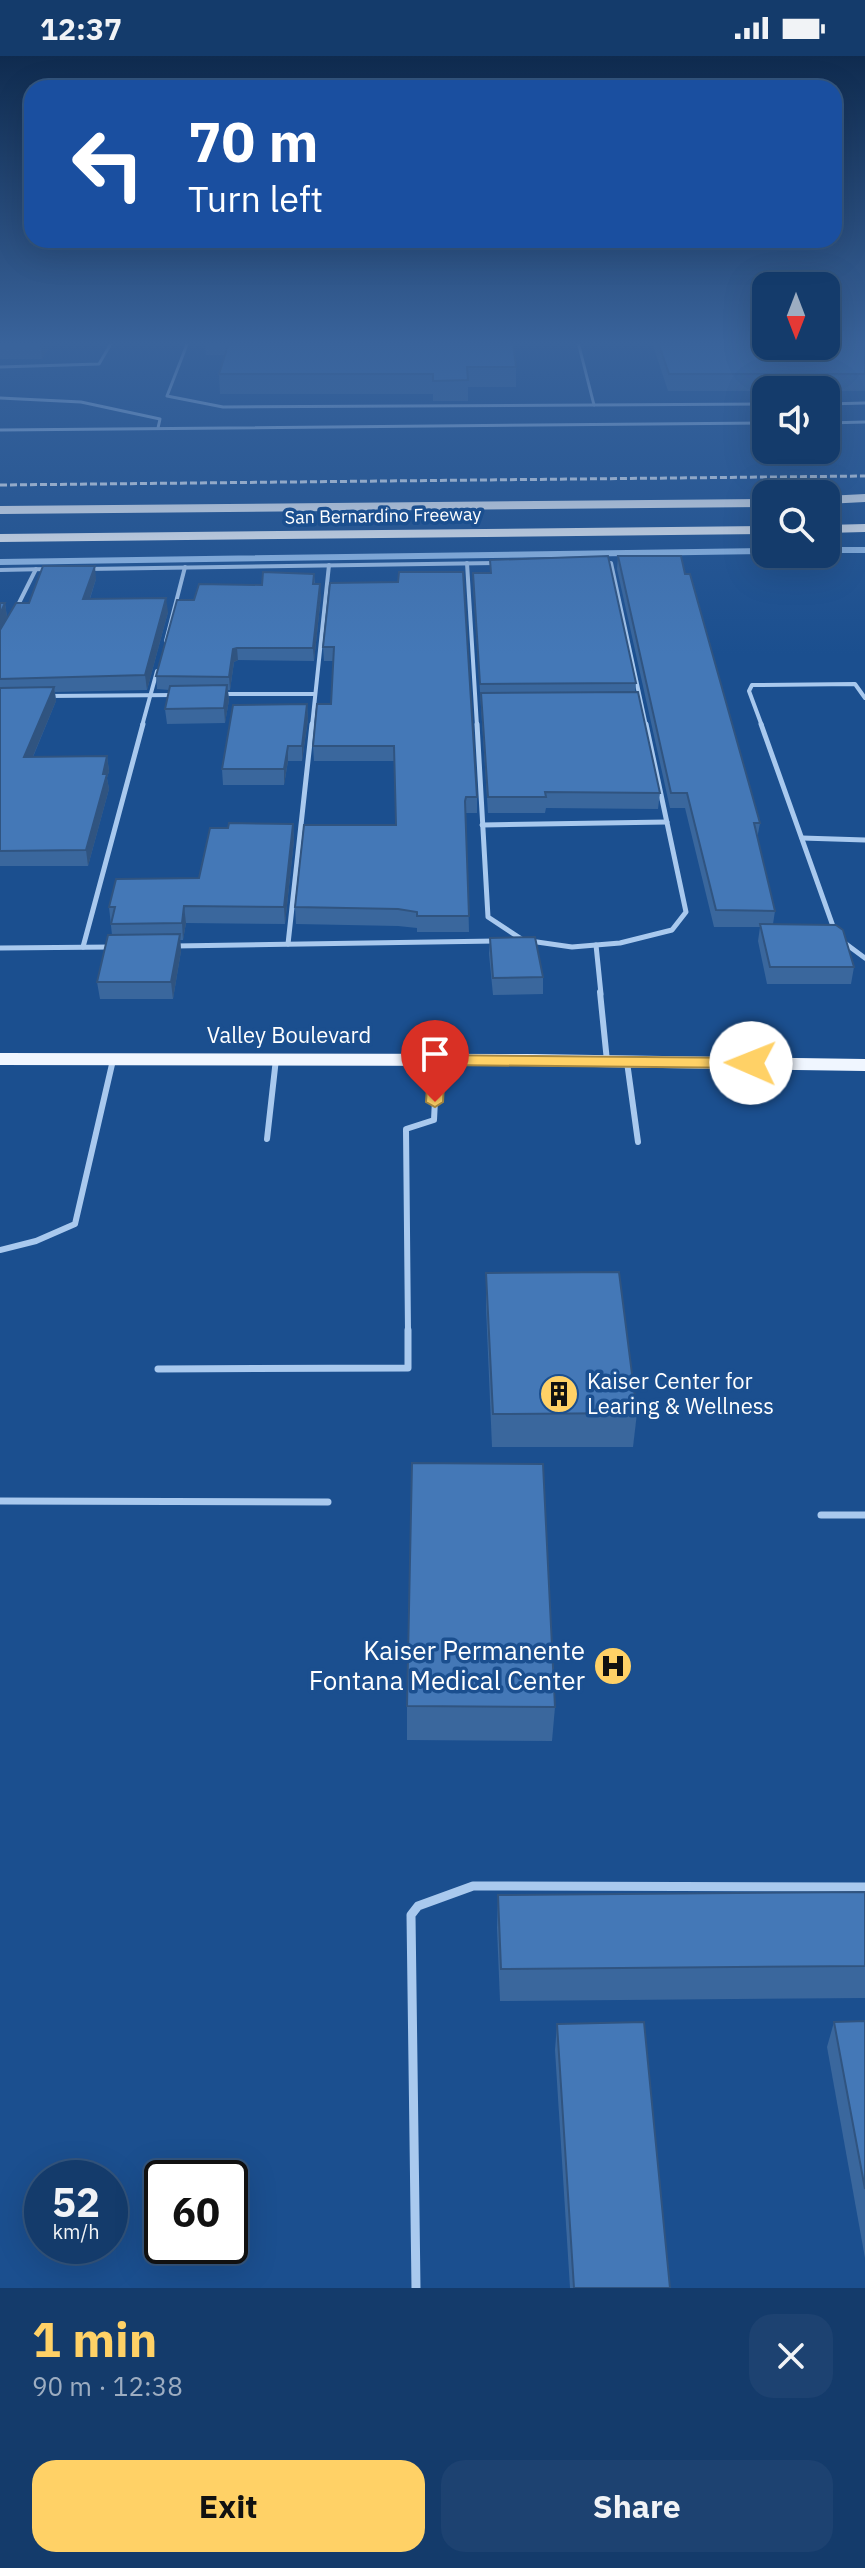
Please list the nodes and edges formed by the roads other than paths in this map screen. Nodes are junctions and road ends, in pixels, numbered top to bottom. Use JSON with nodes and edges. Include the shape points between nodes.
{"nodes":[{"id":1,"x":865,"y":500,"type":"edge"},
{"id":2,"x":840,"y":501,"type":"edge"},
{"id":3,"x":752,"y":502,"type":"edge"},
{"id":4,"x":0,"y":510,"type":"edge"},
{"id":5,"x":865,"y":528,"type":"edge"},
{"id":6,"x":840,"y":529,"type":"edge"},
{"id":7,"x":752,"y":530,"type":"edge"},
{"id":8,"x":0,"y":538,"type":"edge"},
{"id":9,"x":467,"y":563,"type":"junction"},
{"id":10,"x":499,"y":563,"type":"edge"},
{"id":11,"x":595,"y":563,"type":"edge"},
{"id":12,"x":329,"y":565,"type":"junction"},
{"id":13,"x":185,"y":567,"type":"junction"},
{"id":14,"x":36,"y":569,"type":"junction"},
{"id":15,"x":50,"y":569,"type":"edge"},
{"id":16,"x":79,"y":569,"type":"edge"},
{"id":17,"x":0,"y":570,"type":"edge"},
{"id":18,"x":12,"y":618,"type":"edge"},
{"id":19,"x":162,"y":652,"type":"edge"},
{"id":20,"x":159,"y":667,"type":"edge"},
{"id":21,"x":210,"y":694,"type":"edge"},
{"id":22,"x":314,"y":694,"type":"junction"},
{"id":23,"x":151,"y":695,"type":"junction"},
{"id":24,"x":181,"y":695,"type":"edge"},
{"id":25,"x":45,"y":696,"type":"edge"},
{"id":26,"x":865,"y":698,"type":"edge"},
{"id":27,"x":626,"y":702,"type":"edge"},
{"id":28,"x":641,"y":702,"type":"junction"},
{"id":29,"x":475,"y":703,"type":"junction"},
{"id":30,"x":490,"y":703,"type":"edge"},
{"id":31,"x":667,"y":822,"type":"junction"},
{"id":32,"x":482,"y":825,"type":"junction"},
{"id":33,"x":802,"y":838,"type":"junction"},
{"id":34,"x":865,"y":840,"type":"edge"},
{"id":35,"x":523,"y":940,"type":"junction"},
{"id":36,"x":288,"y":944,"type":"junction"},
{"id":37,"x":596,"y":945,"type":"junction"},
{"id":38,"x":162,"y":946,"type":"edge"},
{"id":39,"x":83,"y":947,"type":"junction"},
{"id":40,"x":115,"y":947,"type":"edge"},
{"id":41,"x":0,"y":948,"type":"edge"},
{"id":42,"x":865,"y":958,"type":"edge"},
{"id":43,"x":0,"y":1059,"type":"edge"},
{"id":44,"x":113,"y":1059,"type":"junction"},
{"id":45,"x":276,"y":1059,"type":"junction"},
{"id":46,"x":437,"y":1060,"type":"junction"},
{"id":47,"x":607,"y":1061,"type":"junction"},
{"id":48,"x":627,"y":1061,"type":"junction"},
{"id":49,"x":865,"y":1065,"type":"edge"},
{"id":50,"x":267,"y":1139,"type":"dead end"},
{"id":51,"x":638,"y":1142,"type":"dead end"},
{"id":52,"x":0,"y":1250,"type":"edge"},
{"id":53,"x":158,"y":1369,"type":"dead end"},
{"id":54,"x":0,"y":1501,"type":"edge"},
{"id":55,"x":328,"y":1502,"type":"dead end"},
{"id":56,"x":821,"y":1515,"type":"dead end"},
{"id":57,"x":865,"y":1515,"type":"edge"},
{"id":58,"x":865,"y":1887,"type":"edge"},
{"id":59,"x":416,"y":2288,"type":"edge"}],
"edges":[{"from":1,"to":2,"type":"highway"},
{"from":3,"to":4,"type":"highway","name":"San Bernardino Freeway"},
{"from":5,"to":6,"type":"highway"},
{"from":7,"to":8,"type":"highway","name":"San Bernardino Freeway"},
{"from":9,"to":10,"type":"lane"},
{"from":9,"to":12,"type":"lane"},
{"from":9,"to":29,"type":"lane"},
{"from":11,"to":28,"type":"lane","via":[[611,563]]},
{"from":12,"to":13,"type":"lane"},
{"from":12,"to":22,"type":"lane"},
{"from":13,"to":16,"type":"lane"},
{"from":13,"to":19,"type":"lane"},
{"from":14,"to":15,"type":"lane"},
{"from":14,"to":17,"type":"lane"},
{"from":14,"to":18,"type":"lane"},
{"from":20,"to":23,"type":"lane"},
{"from":21,"to":22,"type":"lane"},
{"from":22,"to":36,"type":"lane"},
{"from":23,"to":24,"type":"lane"},
{"from":23,"to":25,"type":"lane"},
{"from":23,"to":39,"type":"lane"},
{"from":26,"to":33,"type":"lane","via":[[855,684],[752,685],[749,691]]},
{"from":27,"to":28,"type":"lane"},
{"from":28,"to":31,"type":"lane"},
{"from":29,"to":30,"type":"lane"},
{"from":29,"to":32,"type":"lane"},
{"from":31,"to":32,"type":"lane"},
{"from":31,"to":37,"type":"lane","via":[[686,912],[672,930]]},
{"from":32,"to":35,"type":"lane","via":[[488,917]]},
{"from":33,"to":34,"type":"lane"},
{"from":33,"to":42,"type":"lane","via":[[837,938]]},
{"from":35,"to":36,"type":"lane"},
{"from":35,"to":37,"type":"lane"},
{"from":36,"to":38,"type":"lane"},
{"from":37,"to":47,"type":"lane"},
{"from":39,"to":40,"type":"lane"},
{"from":39,"to":41,"type":"lane"},
{"from":43,"to":44,"type":"main road","name":"Valley Boulevard"},
{"from":44,"to":45,"type":"main road","name":"Valley Boulevard"},
{"from":44,"to":52,"type":"lane","via":[[75,1224]]},
{"from":45,"to":46,"type":"main road","name":"Valley Boulevard"},
{"from":45,"to":50,"type":"lane"},
{"from":46,"to":47,"type":"main road","name":"Valley Boulevard"},
{"from":46,"to":53,"type":"lane","via":[[434,1120],[406,1129],[408,1368]]},
{"from":47,"to":48,"type":"main road","name":"Valley Boulevard"},
{"from":48,"to":49,"type":"main road","name":"Valley Boulevard"},
{"from":48,"to":51,"type":"lane"},
{"from":54,"to":55,"type":"lane"},
{"from":56,"to":57,"type":"lane"},
{"from":58,"to":59,"type":"lane","via":[[473,1886],[418,1906],[411,1915]]}]}
